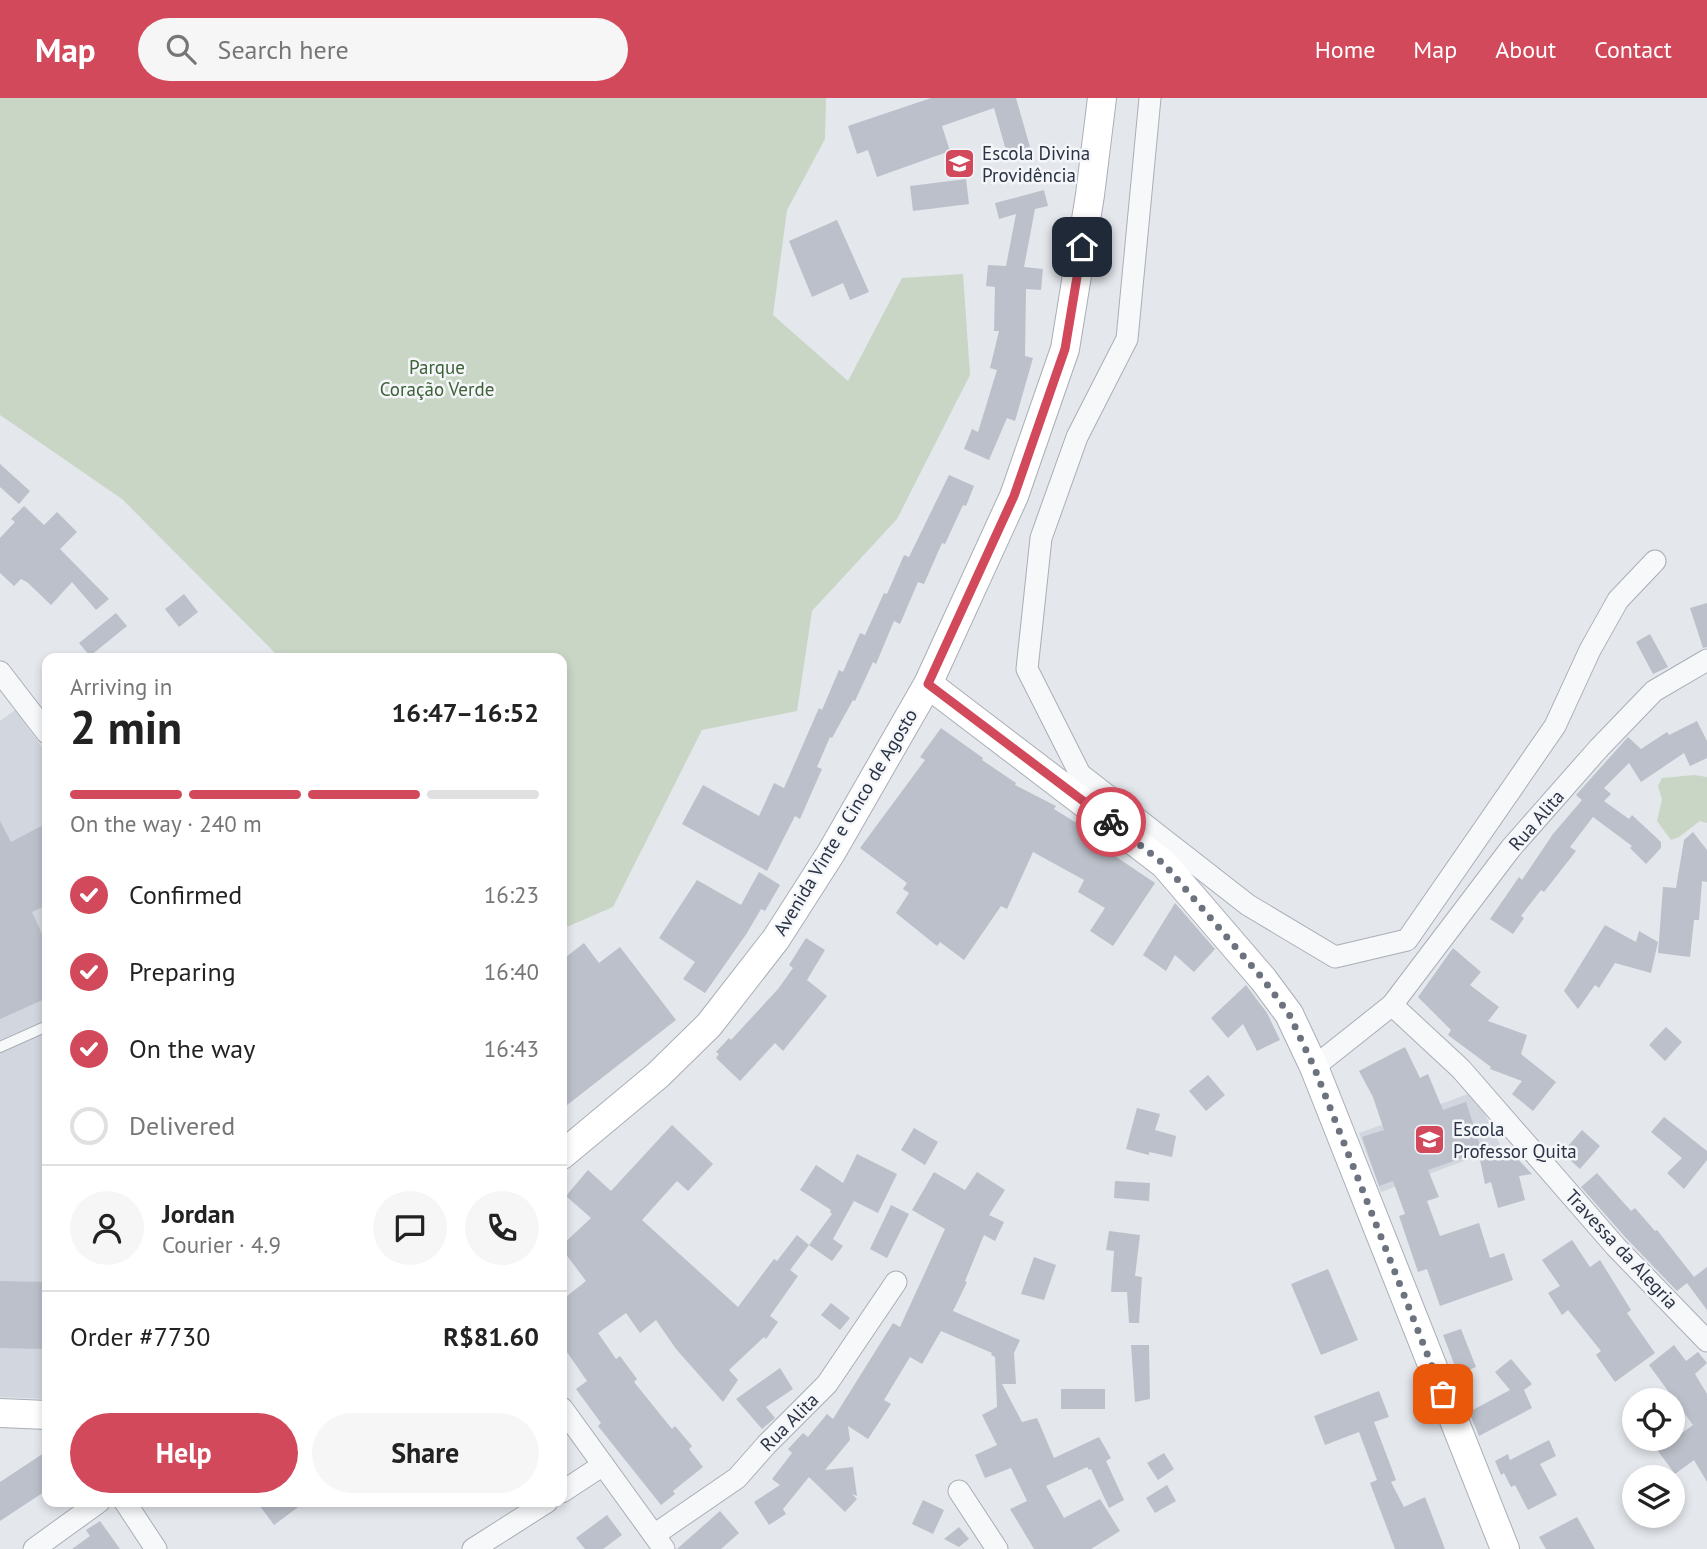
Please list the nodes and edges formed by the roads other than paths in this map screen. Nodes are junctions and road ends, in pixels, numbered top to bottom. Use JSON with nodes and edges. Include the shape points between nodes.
{"nodes":[{"id":1,"x":1101,"y":98,"type":"edge"},
{"id":2,"x":1150,"y":98,"type":"edge"},
{"id":3,"x":1655,"y":561,"type":"dead end"},
{"id":4,"x":1707,"y":660,"type":"edge"},
{"id":5,"x":0,"y":672,"type":"edge"},
{"id":6,"x":928,"y":684,"type":"junction"},
{"id":7,"x":8,"y":696,"type":"edge"},
{"id":8,"x":42,"y":728,"type":"edge"},
{"id":9,"x":1392,"y":1005,"type":"junction"},
{"id":10,"x":42,"y":1028,"type":"edge"},
{"id":11,"x":0,"y":1047,"type":"edge"},
{"id":12,"x":1314,"y":1067,"type":"junction"},
{"id":13,"x":567,"y":1151,"type":"edge"},
{"id":14,"x":897,"y":1282,"type":"dead end"},
{"id":15,"x":1707,"y":1341,"type":"edge"},
{"id":16,"x":0,"y":1413,"type":"edge"},
{"id":17,"x":42,"y":1415,"type":"edge"},
{"id":18,"x":567,"y":1415,"type":"edge"},
{"id":19,"x":603,"y":1465,"type":"junction"},
{"id":20,"x":567,"y":1489,"type":"edge"},
{"id":21,"x":959,"y":1491,"type":"dead end"},
{"id":22,"x":92,"y":1507,"type":"edge"},
{"id":23,"x":128,"y":1507,"type":"edge"},
{"id":24,"x":539,"y":1507,"type":"edge"},
{"id":25,"x":659,"y":1542,"type":"edge"},
{"id":26,"x":34,"y":1549,"type":"edge"},
{"id":27,"x":156,"y":1549,"type":"edge"},
{"id":28,"x":473,"y":1549,"type":"edge"},
{"id":29,"x":997,"y":1549,"type":"edge"},
{"id":30,"x":1504,"y":1549,"type":"edge"}],
"edges":[{"from":1,"to":6,"type":"main road","name":"Avenida Vinte e Cinco de Agosto","via":[[1065,349],[1014,496]]},
{"from":2,"to":3,"type":"street","via":[[1127,339],[1077,437],[1041,538],[1027,669],[1080,775],[1248,905],[1335,957],[1407,940],[1555,726],[1618,600]]},
{"from":4,"to":9,"type":"street","name":"Rua Alita","via":[[1654,691],[1599,748],[1511,848]]},
{"from":5,"to":7,"type":"street"},
{"from":6,"to":12,"type":"main road","via":[[1164,864],[1289,1014]]},
{"from":6,"to":13,"type":"main road","name":"Avenida Vinte e Cinco de Agosto","via":[[776,939],[709,1025],[658,1075]]},
{"from":7,"to":8,"type":"street"},
{"from":9,"to":12,"type":"street","name":"Rua Alita"},
{"from":9,"to":15,"type":"street","name":"Travessa da Alegria","via":[[1461,1069],[1616,1247]]},
{"from":10,"to":11,"type":"lane"},
{"from":12,"to":30,"type":"main road"},
{"from":14,"to":25,"type":"street","name":"Rua Alita","via":[[827,1384],[737,1478]]},
{"from":16,"to":17,"type":"main road"},
{"from":18,"to":19,"type":"street"},
{"from":19,"to":20,"type":"street"},
{"from":19,"to":25,"type":"street"},
{"from":21,"to":29,"type":"street"},
{"from":22,"to":26,"type":"street"},
{"from":23,"to":27,"type":"street"},
{"from":24,"to":28,"type":"street"}]}
